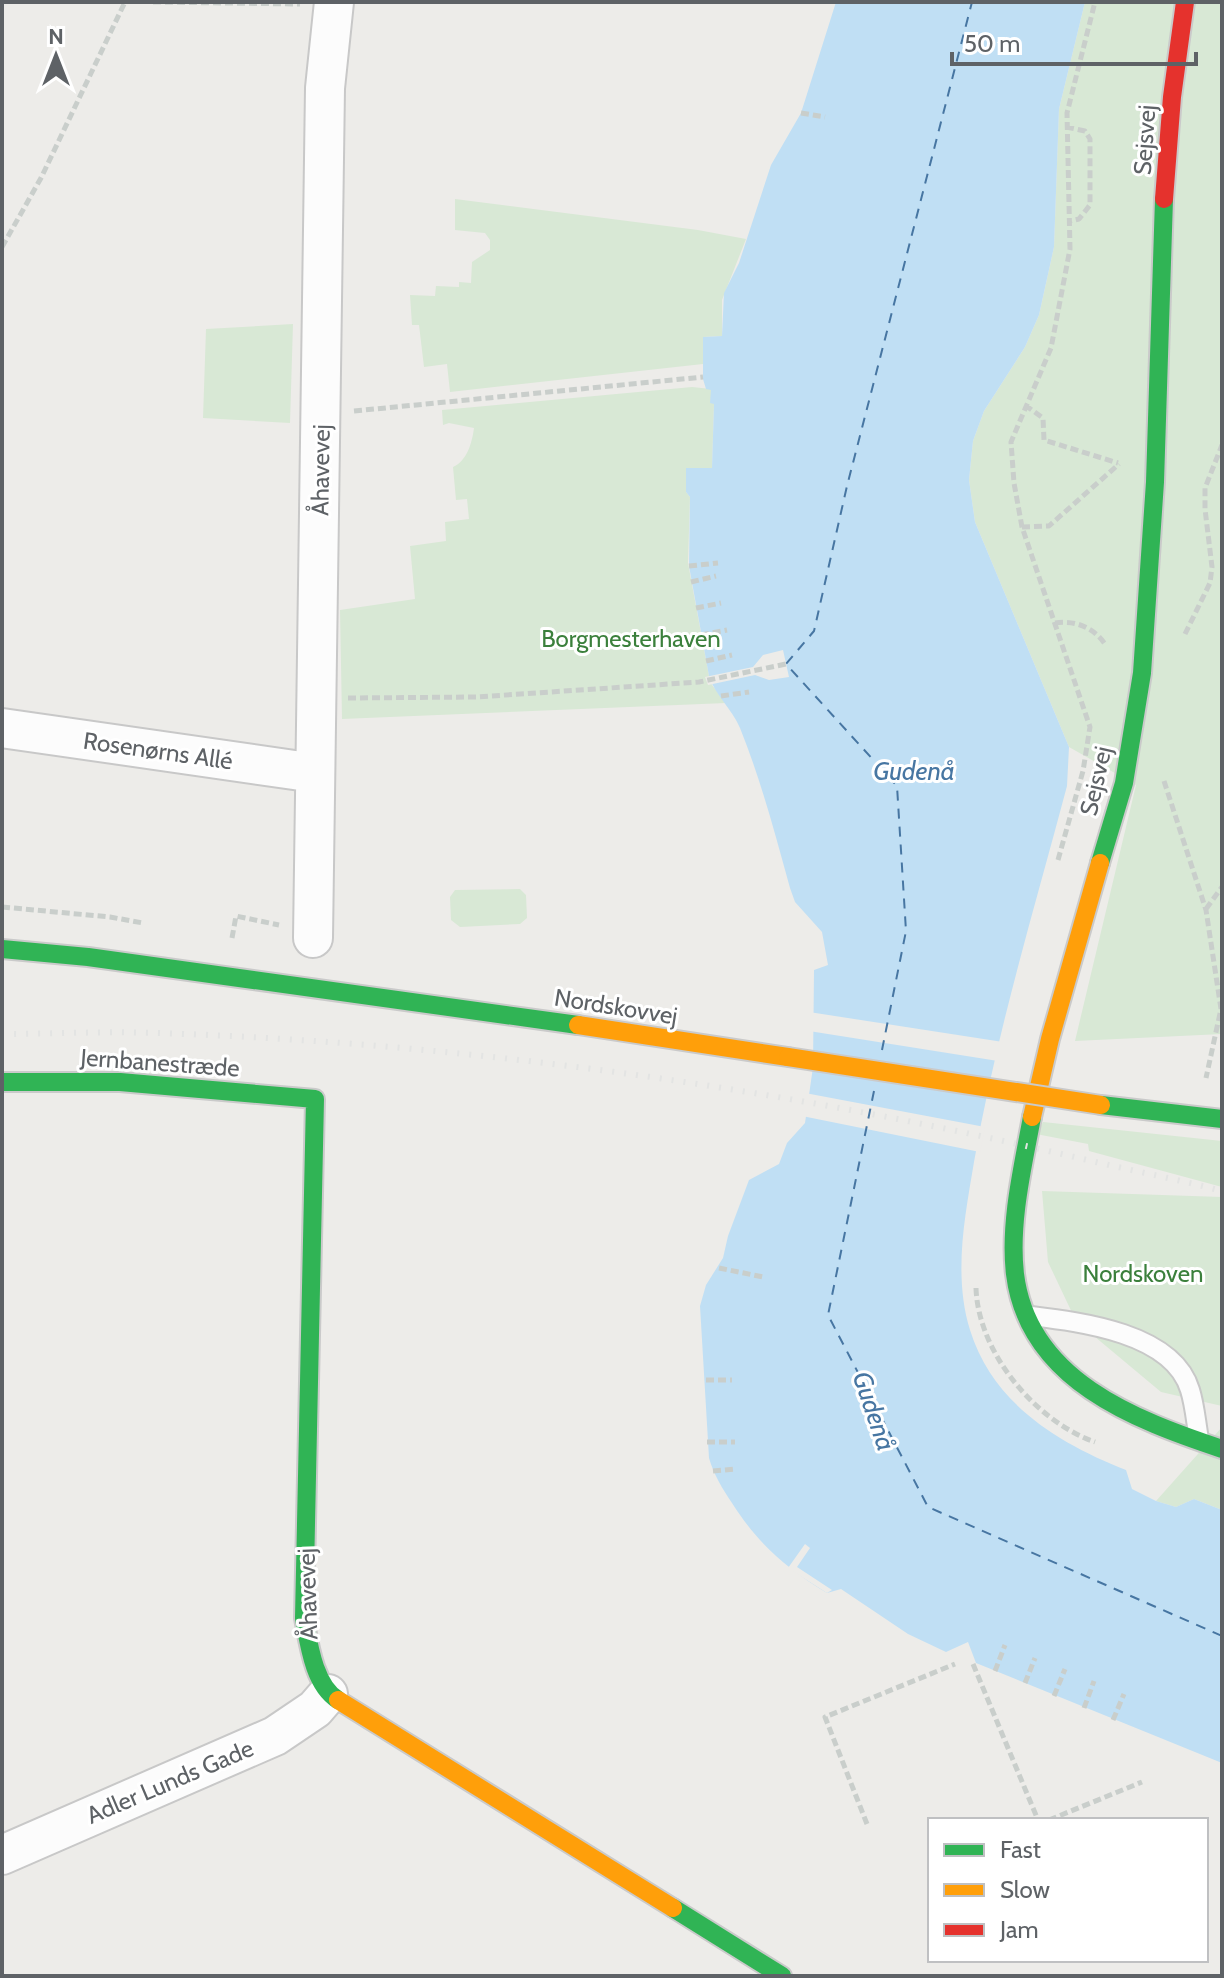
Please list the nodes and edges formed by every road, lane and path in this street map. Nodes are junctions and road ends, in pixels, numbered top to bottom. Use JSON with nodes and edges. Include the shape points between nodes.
{"nodes":[{"id":1,"x":125,"y":2,"type":"edge"},
{"id":2,"x":153,"y":2,"type":"edge"},
{"id":3,"x":1095,"y":2,"type":"edge"},
{"id":4,"x":1185,"y":2,"type":"edge"},
{"id":5,"x":333,"y":3,"type":"edge"},
{"id":6,"x":801,"y":113,"type":"dead end"},
{"id":7,"x":825,"y":117,"type":"dead end"},
{"id":8,"x":1066,"y":127,"type":"junction"},
{"id":9,"x":1070,"y":221,"type":"junction"},
{"id":10,"x":6,"y":234,"type":"edge"},
{"id":11,"x":2,"y":247,"type":"edge"},
{"id":12,"x":703,"y":377,"type":"dead end"},
{"id":13,"x":1025,"y":405,"type":"junction"},
{"id":14,"x":322,"y":414,"type":"junction"},
{"id":15,"x":1222,"y":445,"type":"edge"},
{"id":16,"x":1120,"y":463,"type":"junction"},
{"id":17,"x":1153,"y":474,"type":"junction"},
{"id":18,"x":1022,"y":527,"type":"junction"},
{"id":19,"x":718,"y":563,"type":"dead end"},
{"id":20,"x":689,"y":566,"type":"dead end"},
{"id":21,"x":716,"y":576,"type":"dead end"},
{"id":22,"x":691,"y":582,"type":"dead end"},
{"id":23,"x":721,"y":603,"type":"dead end"},
{"id":24,"x":696,"y":608,"type":"dead end"},
{"id":25,"x":727,"y":630,"type":"dead end"},
{"id":26,"x":701,"y":635,"type":"dead end"},
{"id":27,"x":1179,"y":647,"type":"dead end"},
{"id":28,"x":732,"y":655,"type":"dead end"},
{"id":29,"x":706,"y":661,"type":"dead end"},
{"id":30,"x":786,"y":664,"type":"dead end"},
{"id":31,"x":749,"y":692,"type":"dead end"},
{"id":32,"x":721,"y":696,"type":"dead end"},
{"id":33,"x":315,"y":698,"type":"junction"},
{"id":34,"x":1090,"y":727,"type":"dead end"},
{"id":35,"x":2,"y":728,"type":"edge"},
{"id":36,"x":315,"y":773,"type":"junction"},
{"id":37,"x":1186,"y":844,"type":"dead end"},
{"id":38,"x":1222,"y":887,"type":"edge"},
{"id":39,"x":2,"y":907,"type":"edge"},
{"id":40,"x":1206,"y":910,"type":"junction"},
{"id":41,"x":110,"y":917,"type":"dead end"},
{"id":42,"x":313,"y":935,"type":"joint"},
{"id":43,"x":232,"y":939,"type":"dead end"},
{"id":44,"x":2,"y":949,"type":"edge"},
{"id":45,"x":1221,"y":1008,"type":"edge"},
{"id":46,"x":1206,"y":1078,"type":"dead end"},
{"id":47,"x":2,"y":1082,"type":"edge"},
{"id":48,"x":315,"y":1099,"type":"joint"},
{"id":49,"x":1222,"y":1119,"type":"edge"},
{"id":50,"x":719,"y":1268,"type":"dead end"},
{"id":51,"x":763,"y":1277,"type":"dead end"},
{"id":52,"x":1028,"y":1315,"type":"junction"},
{"id":53,"x":706,"y":1380,"type":"dead end"},
{"id":54,"x":732,"y":1380,"type":"dead end"},
{"id":55,"x":707,"y":1442,"type":"dead end"},
{"id":56,"x":735,"y":1442,"type":"dead end"},
{"id":57,"x":1199,"y":1442,"type":"junction"},
{"id":58,"x":1222,"y":1449,"type":"edge"},
{"id":59,"x":735,"y":1469,"type":"dead end"},
{"id":60,"x":713,"y":1471,"type":"dead end"},
{"id":61,"x":1005,"y":1645,"type":"dead end"},
{"id":62,"x":1035,"y":1658,"type":"dead end"},
{"id":63,"x":955,"y":1664,"type":"dead end"},
{"id":64,"x":973,"y":1664,"type":"dead end"},
{"id":65,"x":1065,"y":1669,"type":"dead end"},
{"id":66,"x":995,"y":1671,"type":"dead end"},
{"id":67,"x":1094,"y":1681,"type":"dead end"},
{"id":68,"x":1025,"y":1683,"type":"dead end"},
{"id":69,"x":328,"y":1694,"type":"junction"},
{"id":70,"x":1124,"y":1694,"type":"dead end"},
{"id":71,"x":1054,"y":1696,"type":"dead end"},
{"id":72,"x":1084,"y":1708,"type":"dead end"},
{"id":73,"x":1113,"y":1720,"type":"dead end"},
{"id":74,"x":1142,"y":1782,"type":"dead end"},
{"id":75,"x":1037,"y":1818,"type":"edge"},
{"id":76,"x":1054,"y":1818,"type":"edge"},
{"id":77,"x":867,"y":1824,"type":"dead end"},
{"id":78,"x":2,"y":1855,"type":"edge"},
{"id":79,"x":782,"y":1976,"type":"edge"}],
"edges":[{"from":1,"to":10,"type":"path","via":[[41,178]]},
{"from":2,"to":5,"type":"path"},
{"from":3,"to":8,"type":"path"},
{"from":4,"to":17,"type":"street","name":"Sejsvej","via":[[1170,109]]},
{"from":5,"to":14,"type":"street","name":"Åhavevej","via":[[325,88]]},
{"from":6,"to":7,"type":"path"},
{"from":8,"to":9,"type":"path"},
{"from":8,"to":9,"type":"path","via":[[1085,131],[1090,139],[1090,205],[1079,219]]},
{"from":9,"to":13,"type":"path","via":[[1070,249],[1051,348]]},
{"from":10,"to":11,"type":"path"},
{"from":12,"to":14,"type":"path"},
{"from":13,"to":16,"type":"path","via":[[1043,418],[1044,440]]},
{"from":13,"to":18,"type":"path","via":[[1011,442]]},
{"from":14,"to":33,"type":"street","name":"Åhavevej"},
{"from":15,"to":27,"type":"path","via":[[1205,488],[1210,583]]},
{"from":16,"to":17,"type":"path"},
{"from":16,"to":18,"type":"path","via":[[1049,526]]},
{"from":17,"to":52,"type":"street","name":"Sejsvej","via":[[1144,652],[1127,770],[1042,1071],[1022,1169],[1014,1267]]},
{"from":18,"to":34,"type":"path"},
{"from":19,"to":20,"type":"path"},
{"from":21,"to":22,"type":"path"},
{"from":23,"to":24,"type":"path"},
{"from":25,"to":26,"type":"path"},
{"from":28,"to":29,"type":"path"},
{"from":30,"to":33,"type":"path","via":[[699,682],[476,697]]},
{"from":31,"to":32,"type":"path"},
{"from":33,"to":36,"type":"street","name":"Åhavevej"},
{"from":35,"to":36,"type":"street","name":"Rosenørns Allé"},
{"from":36,"to":42,"type":"street","name":"Åhavevej"},
{"from":37,"to":40,"type":"path"},
{"from":38,"to":40,"type":"path"},
{"from":39,"to":41,"type":"path"},
{"from":40,"to":45,"type":"path"},
{"from":42,"to":43,"type":"path","via":[[236,916]]},
{"from":44,"to":49,"type":"street","name":"Nordskovvej","bridge":true,"via":[[167,967]]},
{"from":45,"to":46,"type":"path"},
{"from":47,"to":48,"type":"street","name":"Jernbanestræde","via":[[133,1082]]},
{"from":48,"to":69,"type":"street","name":"Åhavevej","via":[[304,1618],[311,1655]]},
{"from":50,"to":51,"type":"path"},
{"from":52,"to":57,"type":"street","name":"Sejsvej","via":[[1049,1357],[1073,1380],[1130,1415]]},
{"from":52,"to":57,"type":"lane","via":[[1098,1326],[1162,1353],[1190,1388]]},
{"from":53,"to":54,"type":"path"},
{"from":55,"to":56,"type":"path"},
{"from":57,"to":58,"type":"street","name":"Sejsvej"},
{"from":59,"to":60,"type":"path"},
{"from":61,"to":66,"type":"path"},
{"from":62,"to":68,"type":"path"},
{"from":63,"to":77,"type":"path","via":[[825,1717]]},
{"from":64,"to":75,"type":"path"},
{"from":65,"to":71,"type":"path"},
{"from":67,"to":72,"type":"path"},
{"from":69,"to":78,"type":"street","name":"Adler Lunds Gade","via":[[275,1736]]},
{"from":69,"to":79,"type":"street"},
{"from":70,"to":73,"type":"path"},
{"from":74,"to":76,"type":"path"}]}
